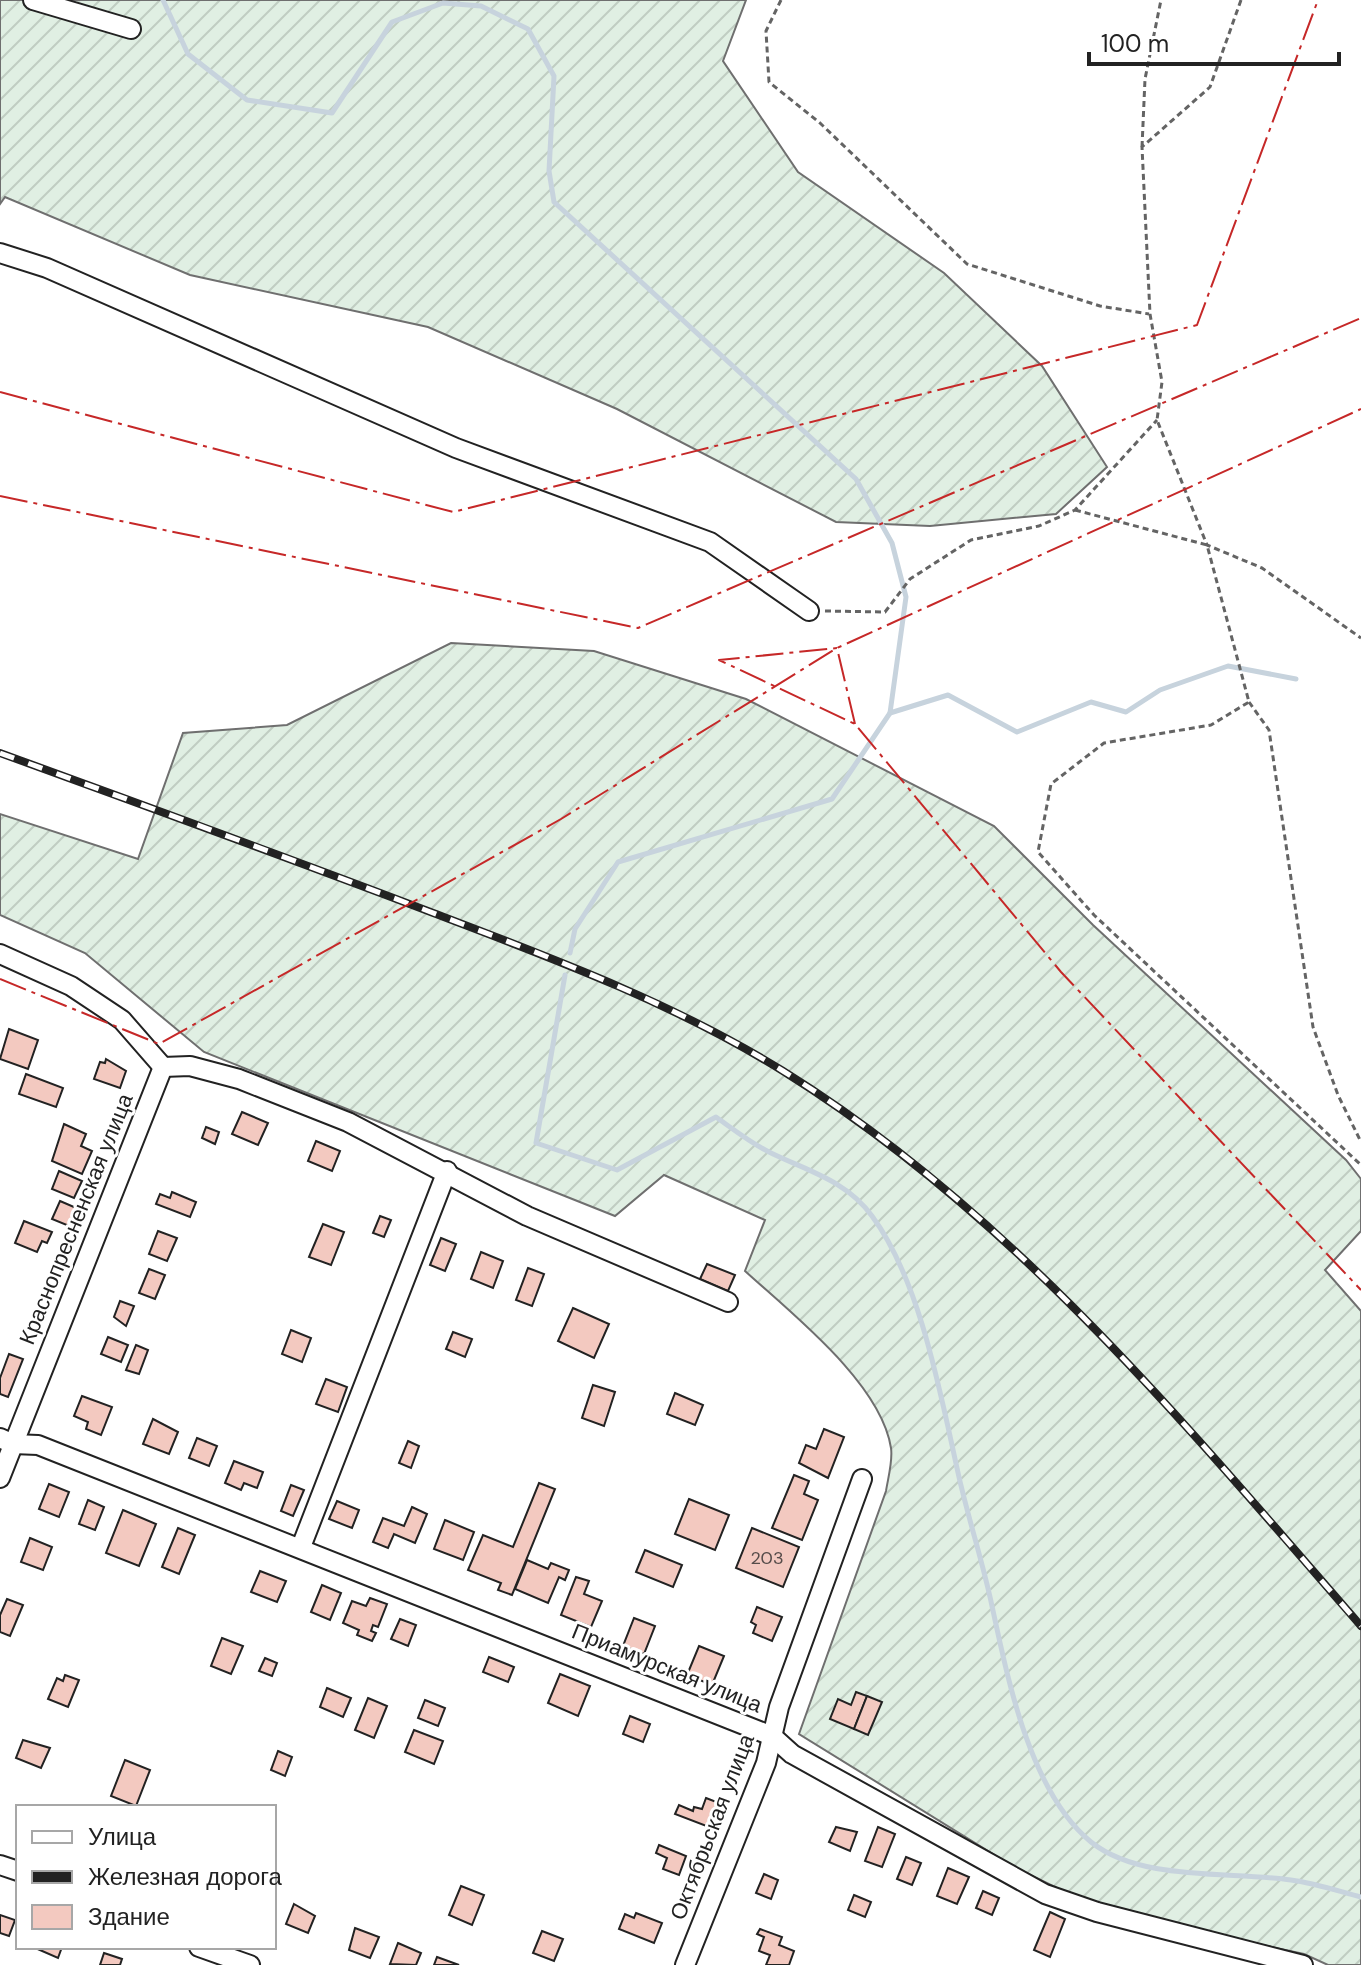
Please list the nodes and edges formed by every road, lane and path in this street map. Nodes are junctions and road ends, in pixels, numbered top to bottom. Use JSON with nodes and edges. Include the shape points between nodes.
{"nodes":[{"id":1,"x":33,"y":0,"type":"edge"},
{"id":2,"x":781,"y":0,"type":"edge"},
{"id":3,"x":1161,"y":0,"type":"edge"},
{"id":4,"x":1241,"y":0,"type":"edge"},
{"id":5,"x":131,"y":29,"type":"dead end"},
{"id":6,"x":1142,"y":147,"type":"junction"},
{"id":7,"x":0,"y":253,"type":"edge"},
{"id":8,"x":1150,"y":314,"type":"junction"},
{"id":9,"x":1157,"y":420,"type":"junction"},
{"id":10,"x":1075,"y":510,"type":"junction"},
{"id":11,"x":1207,"y":545,"type":"junction"},
{"id":12,"x":809,"y":611,"type":"joint"},
{"id":13,"x":1361,"y":638,"type":"edge"},
{"id":14,"x":1249,"y":702,"type":"junction"},
{"id":15,"x":0,"y":954,"type":"edge"},
{"id":16,"x":163,"y":1067,"type":"junction"},
{"id":17,"x":1361,"y":1142,"type":"edge"},
{"id":18,"x":1361,"y":1165,"type":"edge"},
{"id":19,"x":447,"y":1171,"type":"junction"},
{"id":20,"x":728,"y":1302,"type":"dead end"},
{"id":21,"x":6,"y":1441,"type":"edge"},
{"id":22,"x":0,"y":1478,"type":"edge"},
{"id":23,"x":862,"y":1479,"type":"dead end"},
{"id":24,"x":301,"y":1547,"type":"junction"},
{"id":25,"x":772,"y":1736,"type":"junction"},
{"id":26,"x":205,"y":1949,"type":"edge"},
{"id":27,"x":250,"y":1965,"type":"edge"},
{"id":28,"x":685,"y":1965,"type":"edge"},
{"id":29,"x":1303,"y":1965,"type":"edge"}],
"edges":[{"from":1,"to":5,"type":"street"},
{"from":2,"to":8,"type":"path","via":[[766,31],[769,82],[820,123],[967,264],[1100,306]]},
{"from":3,"to":6,"type":"path","via":[[1145,79]]},
{"from":4,"to":6,"type":"path","via":[[1210,87]]},
{"from":6,"to":8,"type":"path"},
{"from":7,"to":12,"type":"street","via":[[47,268],[456,448],[710,542]]},
{"from":8,"to":9,"type":"path","via":[[1162,382]]},
{"from":9,"to":10,"type":"path"},
{"from":9,"to":11,"type":"path"},
{"from":10,"to":11,"type":"path"},
{"from":10,"to":12,"type":"path","via":[[1039,526],[971,540],[910,579],[885,612]]},
{"from":11,"to":13,"type":"path","via":[[1262,568]]},
{"from":11,"to":14,"type":"path"},
{"from":14,"to":17,"type":"path","via":[[1269,730],[1313,1027]]},
{"from":14,"to":18,"type":"path","via":[[1211,725],[1104,743],[1051,784],[1038,852],[1094,915]]},
{"from":15,"to":16,"type":"street","via":[[71,986],[122,1020]]},
{"from":16,"to":19,"type":"street","via":[[190,1066],[239,1079],[348,1122]]},
{"from":16,"to":21,"type":"street","name":"Краснопресненская улица"},
{"from":19,"to":20,"type":"street","via":[[527,1216]]},
{"from":19,"to":24,"type":"street"},
{"from":21,"to":22,"type":"street","name":"Краснопресненская улица"},
{"from":21,"to":24,"type":"street","name":"Приамурская улица","via":[[38,1445]]},
{"from":23,"to":25,"type":"street","name":"Октябрьская улица"},
{"from":24,"to":25,"type":"street","name":"Приамурская улица"},
{"from":25,"to":28,"type":"street","name":"Октябрьская улица"},
{"from":25,"to":29,"type":"street","name":"Приамурская улица","via":[[792,1754],[1045,1894]]},
{"from":26,"to":27,"type":"street"}]}
